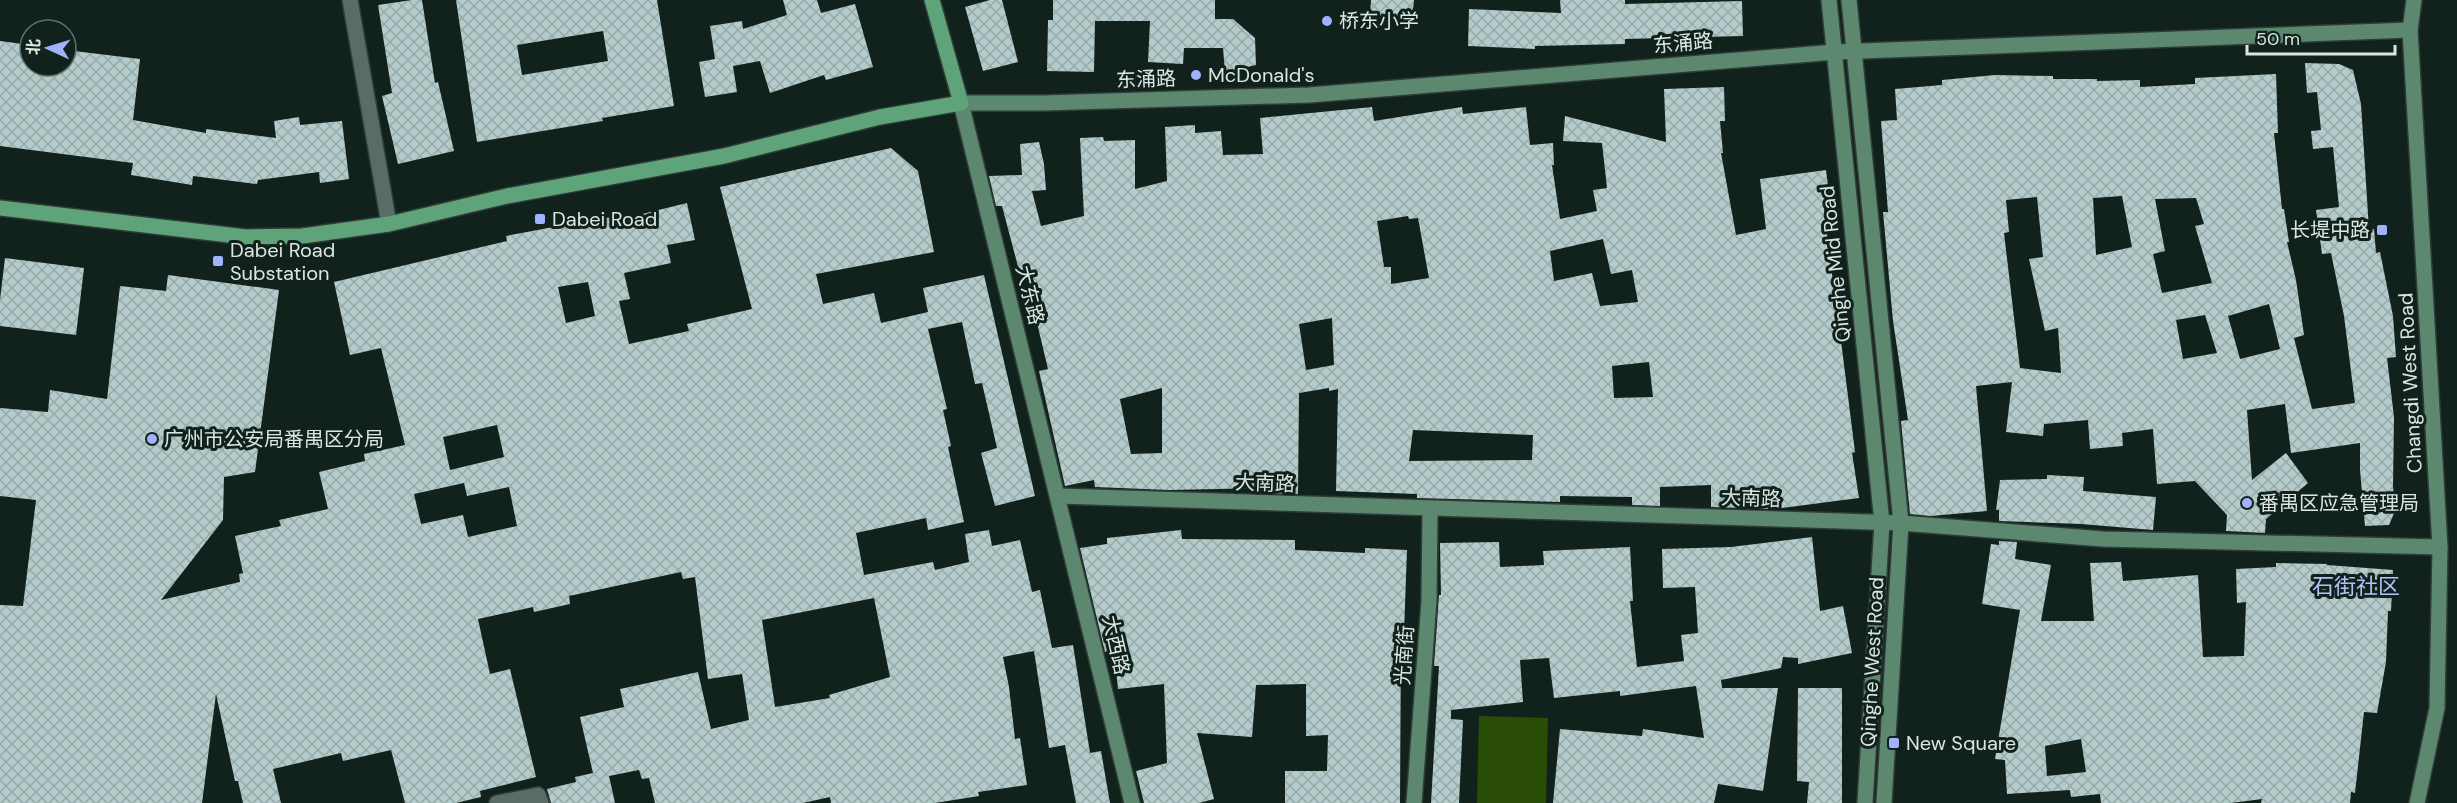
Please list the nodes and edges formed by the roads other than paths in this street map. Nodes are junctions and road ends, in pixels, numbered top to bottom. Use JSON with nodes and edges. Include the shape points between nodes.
{"nodes":[{"id":1,"x":350,"y":0,"type":"edge"},
{"id":2,"x":932,"y":0,"type":"edge"},
{"id":3,"x":1829,"y":0,"type":"edge"},
{"id":4,"x":1849,"y":0,"type":"edge"},
{"id":5,"x":2414,"y":0,"type":"edge"},
{"id":6,"x":2410,"y":30,"type":"junction"},
{"id":7,"x":1855,"y":51,"type":"junction"},
{"id":8,"x":1835,"y":52,"type":"junction"},
{"id":9,"x":961,"y":103,"type":"junction"},
{"id":10,"x":0,"y":208,"type":"edge"},
{"id":11,"x":389,"y":224,"type":"junction"},
{"id":12,"x":1059,"y":496,"type":"junction"},
{"id":13,"x":1430,"y":509,"type":"junction"},
{"id":14,"x":1882,"y":523,"type":"junction"},
{"id":15,"x":1901,"y":523,"type":"junction"},
{"id":16,"x":2440,"y":547,"type":"junction"},
{"id":17,"x":497,"y":803,"type":"edge"},
{"id":18,"x":541,"y":803,"type":"edge"},
{"id":19,"x":1132,"y":803,"type":"edge"},
{"id":20,"x":1414,"y":803,"type":"edge"},
{"id":21,"x":1865,"y":803,"type":"edge"},
{"id":22,"x":1884,"y":803,"type":"edge"},
{"id":23,"x":2417,"y":803,"type":"edge"}],
"edges":[{"from":1,"to":11,"type":"street"},
{"from":2,"to":9,"type":"main road"},
{"from":3,"to":8,"type":"street","name":"Qinghe Mid Road"},
{"from":4,"to":7,"type":"street","name":"Qinghe Mid Road"},
{"from":5,"to":6,"type":"street","name":"Changdi West Road"},
{"from":6,"to":7,"type":"street","name":"东涌路"},
{"from":6,"to":16,"type":"street","name":"Changdi West Road"},
{"from":7,"to":8,"type":"street","name":"东涌路"},
{"from":7,"to":15,"type":"street","name":"Qinghe Mid Road"},
{"from":8,"to":9,"type":"street","name":"东涌路","via":[[1309,95]]},
{"from":8,"to":14,"type":"street","name":"Qinghe Mid Road"},
{"from":9,"to":11,"type":"main road","via":[[880,117],[724,156],[507,196]]},
{"from":9,"to":12,"type":"street","name":"大东路"},
{"from":10,"to":11,"type":"main road","via":[[246,237],[302,236]]},
{"from":12,"to":13,"type":"street","name":"大南路"},
{"from":12,"to":19,"type":"street","name":"大西路"},
{"from":13,"to":14,"type":"street","name":"大南路"},
{"from":13,"to":20,"type":"street","name":"光南街","via":[[1429,600]]},
{"from":14,"to":15,"type":"street","name":"大南路"},
{"from":14,"to":21,"type":"street","name":"Qinghe West Road"},
{"from":15,"to":16,"type":"street","name":"大南路","via":[[2103,539]]},
{"from":15,"to":22,"type":"street","name":"Qinghe West Road"},
{"from":16,"to":23,"type":"street","name":"Changdi West Road","via":[[2437,708]]},
{"from":17,"to":18,"type":"street","via":[[538,795]]}]}
